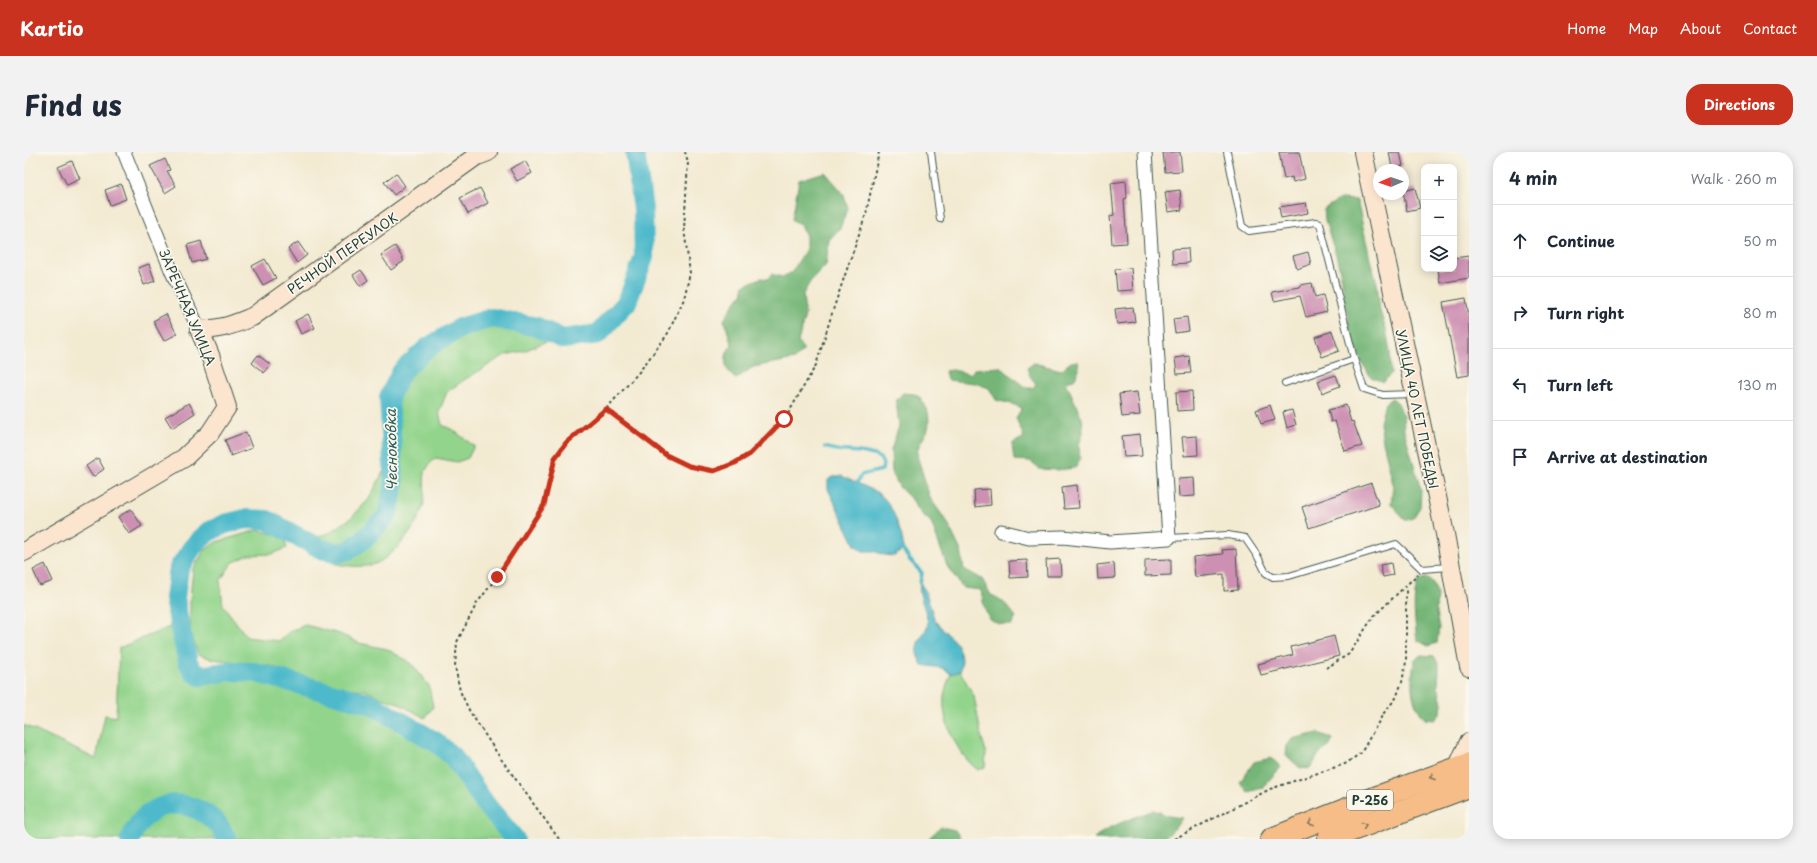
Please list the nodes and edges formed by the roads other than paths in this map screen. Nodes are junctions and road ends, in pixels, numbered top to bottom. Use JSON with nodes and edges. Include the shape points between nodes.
{"nodes":[{"id":1,"x":124,"y":152,"type":"edge"},
{"id":2,"x":931,"y":152,"type":"edge"},
{"id":3,"x":1145,"y":152,"type":"edge"},
{"id":4,"x":1227,"y":152,"type":"edge"},
{"id":5,"x":1363,"y":152,"type":"edge"},
{"id":6,"x":476,"y":154,"type":"edge"},
{"id":7,"x":940,"y":219,"type":"dead end"},
{"id":8,"x":199,"y":329,"type":"junction"},
{"id":9,"x":1354,"y":359,"type":"junction"},
{"id":10,"x":1285,"y":383,"type":"dead end"},
{"id":11,"x":1415,"y":394,"type":"junction"},
{"id":12,"x":1001,"y":531,"type":"dead end"},
{"id":13,"x":1169,"y":538,"type":"junction"},
{"id":14,"x":24,"y":552,"type":"edge"},
{"id":15,"x":1451,"y":567,"type":"junction"},
{"id":16,"x":1469,"y":667,"type":"edge"},
{"id":17,"x":1469,"y":742,"type":"edge"},
{"id":18,"x":1463,"y":766,"type":"edge"},
{"id":19,"x":1469,"y":786,"type":"edge"},
{"id":20,"x":1272,"y":839,"type":"edge"},
{"id":21,"x":1328,"y":839,"type":"edge"}],
"edges":[{"from":1,"to":8,"type":"street","name":"ЗАРЕЧНАЯ УЛИЦА","via":[[172,272]]},
{"from":2,"to":7,"type":"lane"},
{"from":3,"to":13,"type":"street"},
{"from":4,"to":9,"type":"lane","via":[[1242,226],[1249,230],[1316,222],[1320,224]]},
{"from":5,"to":11,"type":"street","name":"УЛИЦА 40 ЛЕТ ПОБЕДЫ"},
{"from":6,"to":8,"type":"street","name":"РЕЧНОЙ ПЕРЕУЛОК","via":[[252,316],[225,328]]},
{"from":8,"to":14,"type":"street","name":"ЗАРЕЧНАЯ УЛИЦА","via":[[227,407],[210,433],[184,458]]},
{"from":9,"to":10,"type":"lane"},
{"from":9,"to":11,"type":"lane","via":[[1364,389],[1383,395]]},
{"from":11,"to":15,"type":"street","name":"УЛИЦА 40 ЛЕТ ПОБЕДЫ"},
{"from":12,"to":13,"type":"street","via":[[1029,538],[1063,537],[1110,542]]},
{"from":13,"to":15,"type":"lane","via":[[1245,538],[1266,573],[1273,577],[1289,576],[1396,544],[1422,569]]},
{"from":15,"to":16,"type":"street","name":"УЛИЦА 40 ЛЕТ ПОБЕДЫ"},
{"from":17,"to":18,"type":"street"},
{"from":18,"to":20,"type":"highway","number":"Р-256","one_way":true,"via":[[1373,798]]},
{"from":21,"to":19,"type":"highway","number":"Р-256","one_way":true}]}
